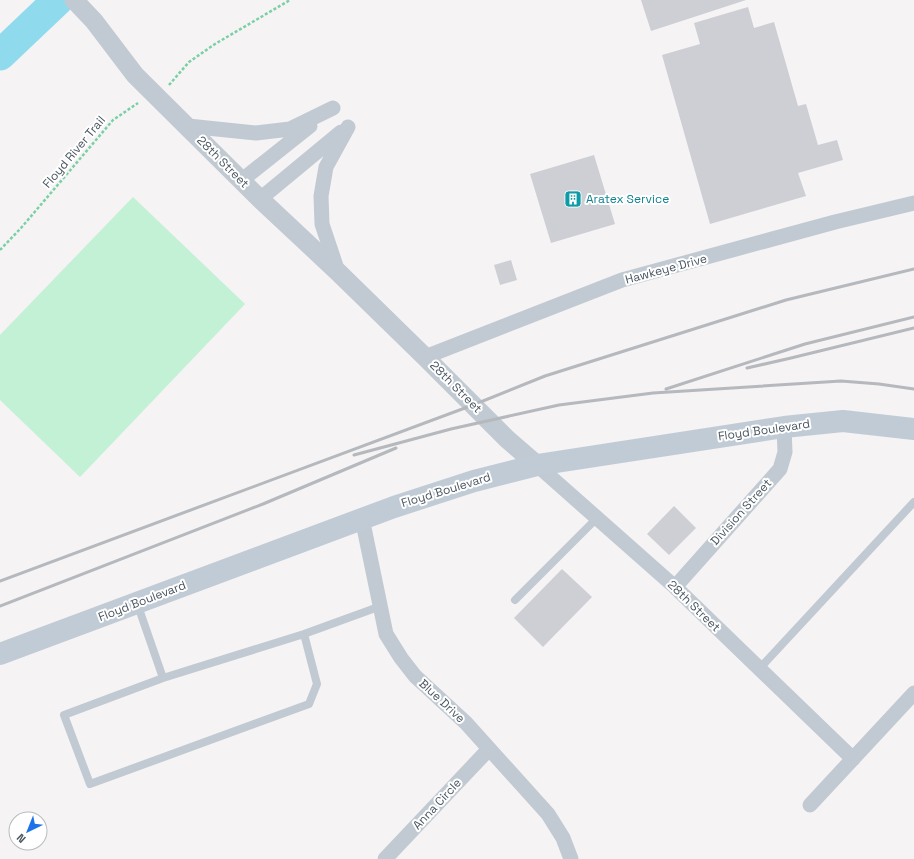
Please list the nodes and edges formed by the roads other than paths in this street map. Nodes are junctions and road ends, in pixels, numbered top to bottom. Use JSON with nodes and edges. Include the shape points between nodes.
{"nodes":[{"id":1,"x":74,"y":0,"type":"edge"},
{"id":2,"x":188,"y":126,"type":"junction"},
{"id":3,"x":242,"y":180,"type":"junction"},
{"id":4,"x":260,"y":199,"type":"junction"},
{"id":5,"x":914,"y":203,"type":"edge"},
{"id":6,"x":339,"y":273,"type":"junction"},
{"id":7,"x":425,"y":357,"type":"junction"},
{"id":8,"x":784,"y":427,"type":"junction"},
{"id":9,"x":914,"y":429,"type":"edge"},
{"id":10,"x":537,"y":464,"type":"junction"},
{"id":11,"x":914,"y":502,"type":"edge"},
{"id":12,"x":362,"y":518,"type":"junction"},
{"id":13,"x":597,"y":518,"type":"junction"},
{"id":14,"x":675,"y":587,"type":"junction"},
{"id":15,"x":515,"y":600,"type":"dead end"},
{"id":16,"x":137,"y":603,"type":"junction"},
{"id":17,"x":381,"y":606,"type":"junction"},
{"id":18,"x":304,"y":634,"type":"junction"},
{"id":19,"x":0,"y":654,"type":"edge"},
{"id":20,"x":760,"y":668,"type":"junction"},
{"id":21,"x":163,"y":678,"type":"junction"},
{"id":22,"x":914,"y":693,"type":"edge"},
{"id":23,"x":489,"y":749,"type":"junction"},
{"id":24,"x":853,"y":759,"type":"junction"},
{"id":25,"x":810,"y":805,"type":"dead end"},
{"id":26,"x":385,"y":859,"type":"edge"},
{"id":27,"x":571,"y":859,"type":"edge"}],
"edges":[{"from":1,"to":2,"type":"street","name":"28th Street","via":[[94,21],[135,75]]},
{"from":2,"to":3,"type":"street","name":"28th Street"},
{"from":2,"to":3,"type":"street","via":[[256,133],[290,129],[333,108]]},
{"from":3,"to":4,"type":"street","name":"28th Street"},
{"from":4,"to":6,"type":"street","name":"28th Street"},
{"from":4,"to":6,"type":"street","via":[[348,127],[326,167],[321,196],[322,224]]},
{"from":5,"to":7,"type":"street","name":"Hawkeye Drive","via":[[622,280]]},
{"from":6,"to":7,"type":"street","name":"28th Street"},
{"from":7,"to":10,"type":"street","name":"28th Street","via":[[507,439]]},
{"from":8,"to":9,"type":"main road","name":"Floyd Boulevard","via":[[843,421]]},
{"from":8,"to":10,"type":"main road","name":"Floyd Boulevard"},
{"from":8,"to":14,"type":"street","name":"Division Street","via":[[785,452],[780,469]]},
{"from":10,"to":12,"type":"main road","name":"Floyd Boulevard","via":[[474,481]]},
{"from":10,"to":13,"type":"street","name":"28th Street"},
{"from":11,"to":20,"type":"lane"},
{"from":12,"to":16,"type":"main road","name":"Floyd Boulevard"},
{"from":12,"to":17,"type":"street","name":"Blue Drive"},
{"from":13,"to":14,"type":"street","name":"28th Street"},
{"from":13,"to":15,"type":"lane"},
{"from":14,"to":20,"type":"street","name":"28th Street"},
{"from":16,"to":19,"type":"main road","name":"Floyd Boulevard"},
{"from":16,"to":21,"type":"lane"},
{"from":17,"to":18,"type":"lane"},
{"from":17,"to":23,"type":"street","name":"Blue Drive","via":[[386,634],[401,658],[415,676],[466,723]]},
{"from":18,"to":21,"type":"lane"},
{"from":18,"to":21,"type":"lane","via":[[317,684],[309,704],[90,784],[64,715]]},
{"from":20,"to":24,"type":"street","name":"28th Street"},
{"from":22,"to":24,"type":"street"},
{"from":23,"to":26,"type":"street","name":"Anna Circle"},
{"from":23,"to":27,"type":"street","name":"Blue Drive","via":[[548,814],[563,838]]},
{"from":24,"to":25,"type":"street"}]}
